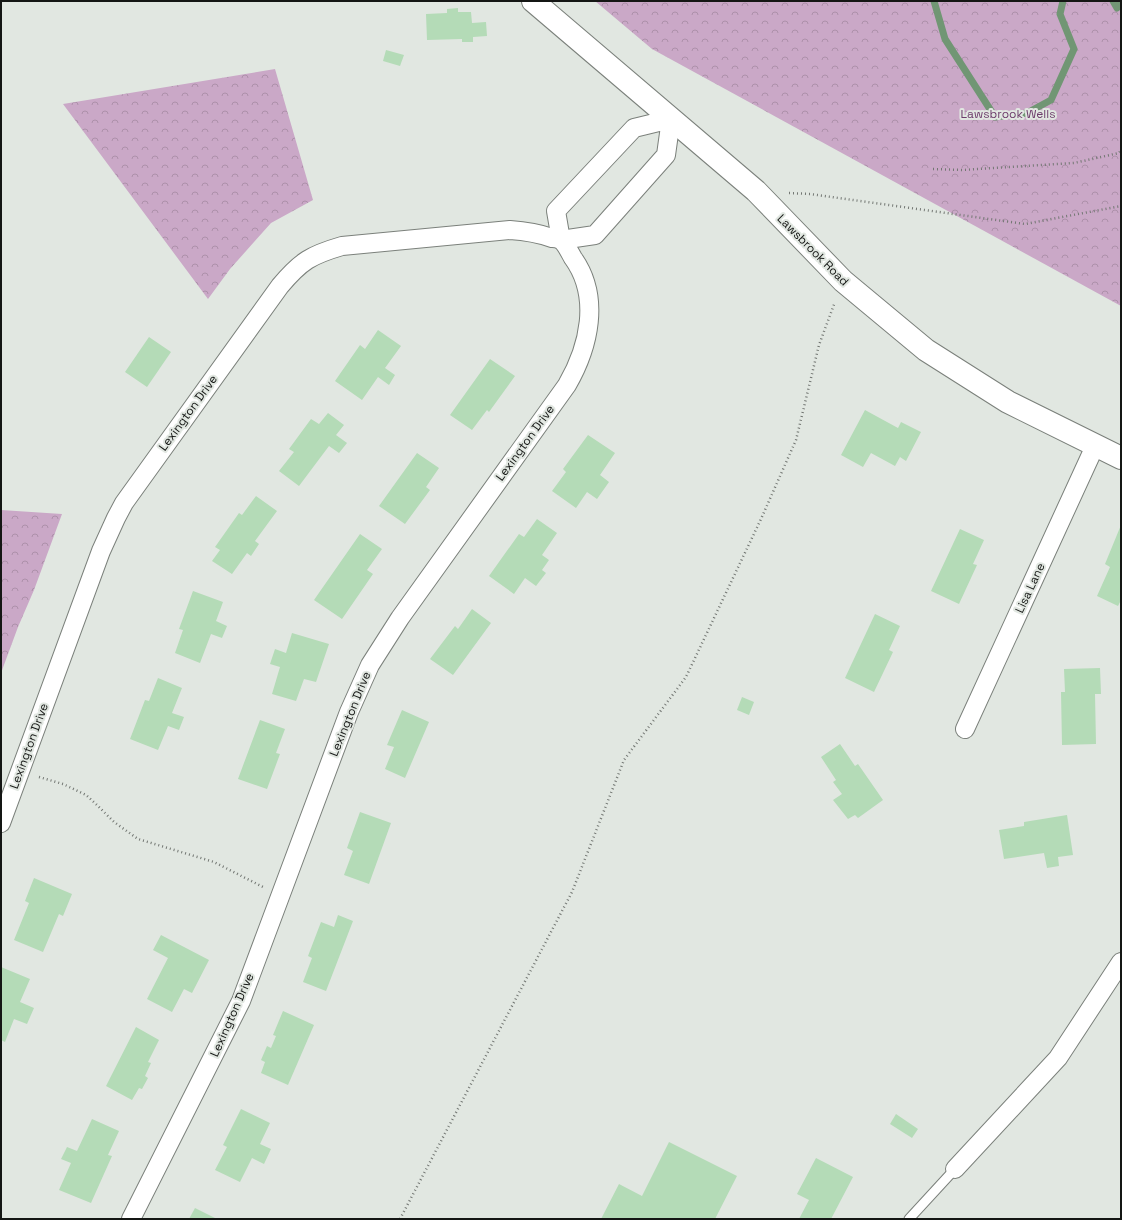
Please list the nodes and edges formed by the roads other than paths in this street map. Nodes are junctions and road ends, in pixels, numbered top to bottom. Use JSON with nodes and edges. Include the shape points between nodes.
{"nodes":[{"id":1,"x":533,"y":1,"type":"edge"},
{"id":2,"x":671,"y":119,"type":"junction"},
{"id":3,"x":561,"y":240,"type":"junction"},
{"id":4,"x":1095,"y":446,"type":"junction"},
{"id":5,"x":1121,"y":458,"type":"edge"},
{"id":6,"x":966,"y":729,"type":"dead end"},
{"id":7,"x":1,"y":823,"type":"edge"},
{"id":8,"x":1121,"y":962,"type":"edge"},
{"id":9,"x":955,"y":1169,"type":"joint"},
{"id":10,"x":131,"y":1219,"type":"edge"},
{"id":11,"x":909,"y":1219,"type":"edge"}],
"edges":[{"from":1,"to":2,"type":"street","name":"Lawsbrook Road"},
{"from":2,"to":3,"type":"street","name":"Lexington Drive","via":[[666,155],[595,235]]},
{"from":2,"to":3,"type":"street","name":"Lexington Drive","via":[[634,128],[556,211]]},
{"from":2,"to":4,"type":"street","name":"Lawsbrook Road","via":[[756,191],[843,281],[926,350],[1008,402]]},
{"from":3,"to":7,"type":"street","name":"Lexington Drive","via":[[535,232],[510,230],[342,246],[309,259],[290,275],[141,479],[116,518],[101,551]]},
{"from":3,"to":10,"type":"street","name":"Lexington Drive","via":[[582,272],[590,297],[586,339],[575,370],[400,618],[370,665],[349,712],[234,1016]]},
{"from":4,"to":5,"type":"street","name":"Lawsbrook Road"},
{"from":4,"to":6,"type":"street","name":"Lisa Lane"},
{"from":8,"to":9,"type":"street","via":[[1058,1058]]},
{"from":9,"to":11,"type":"lane"}]}
